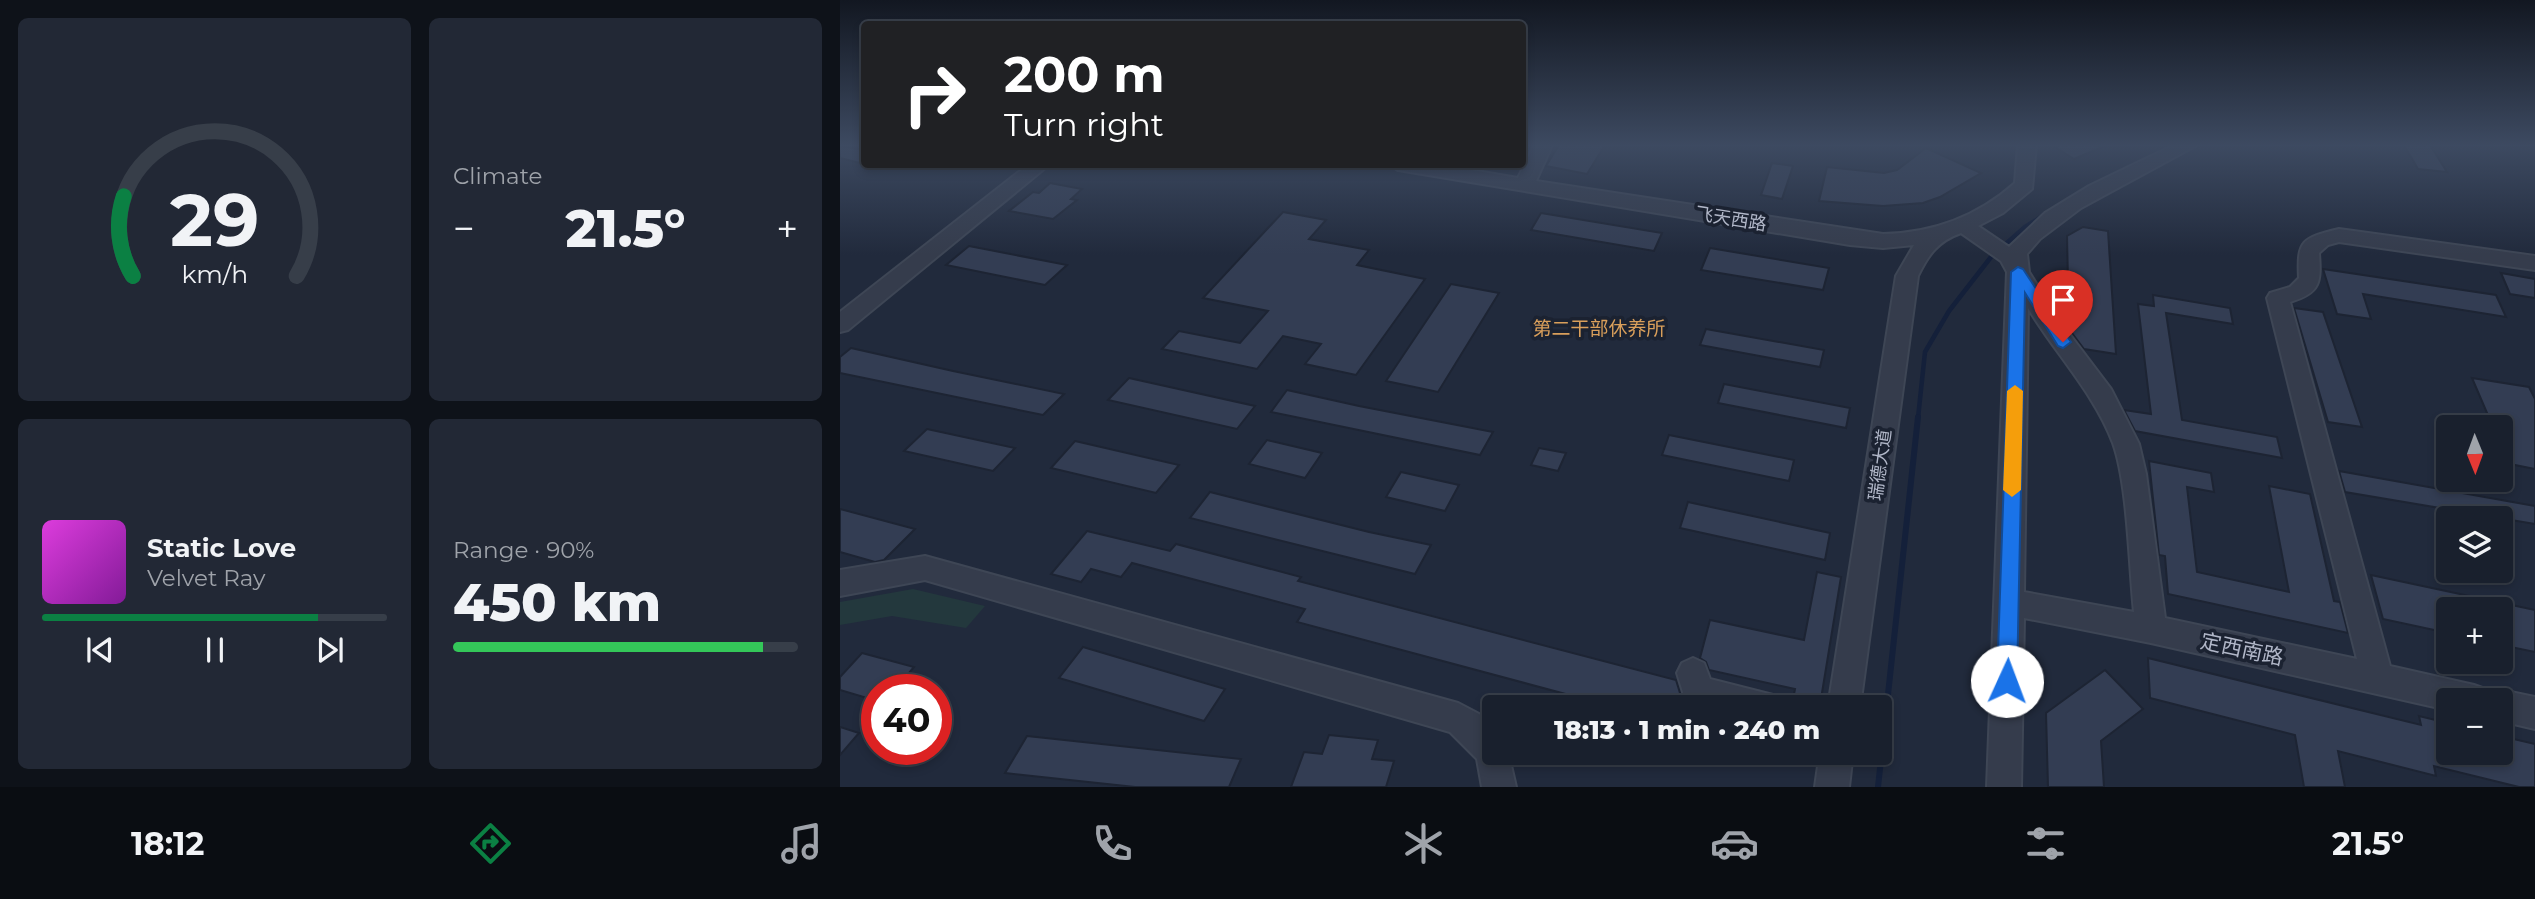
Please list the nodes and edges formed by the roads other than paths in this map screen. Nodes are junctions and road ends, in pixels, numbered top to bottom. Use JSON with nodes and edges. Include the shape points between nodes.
{"nodes":[{"id":1,"x":1019,"y":182,"type":"edge"},
{"id":2,"x":1504,"y":182,"type":"edge"},
{"id":3,"x":1526,"y":182,"type":"edge"},
{"id":4,"x":2025,"y":182,"type":"edge"},
{"id":5,"x":2116,"y":182,"type":"edge"},
{"id":6,"x":1524,"y":185,"type":"junction"},
{"id":7,"x":1950,"y":228,"type":"junction"},
{"id":8,"x":2006,"y":257,"type":"junction"},
{"id":9,"x":2535,"y":263,"type":"edge"},
{"id":10,"x":840,"y":324,"type":"edge"},
{"id":11,"x":840,"y":569,"type":"edge"},
{"id":12,"x":874,"y":577,"type":"junction"},
{"id":13,"x":840,"y":583,"type":"edge"},
{"id":14,"x":2009,"y":602,"type":"junction"},
{"id":15,"x":2151,"y":629,"type":"junction"},
{"id":16,"x":1693,"y":673,"type":"dead end"},
{"id":17,"x":2377,"y":678,"type":"junction"},
{"id":18,"x":2436,"y":691,"type":"edge"},
{"id":19,"x":1714,"y":695,"type":"edge"},
{"id":20,"x":1846,"y":695,"type":"edge"},
{"id":21,"x":2513,"y":708,"type":"edge"},
{"id":22,"x":2535,"y":713,"type":"edge"},
{"id":23,"x":1835,"y":765,"type":"edge"},
{"id":24,"x":1499,"y":787,"type":"edge"},
{"id":25,"x":1832,"y":787,"type":"edge"},
{"id":26,"x":2004,"y":787,"type":"edge"}],
"edges":[{"from":1,"to":10,"type":"street"},
{"from":2,"to":6,"type":"street","name":"飞天西路"},
{"from":3,"to":6,"type":"street"},
{"from":4,"to":7,"type":"street","via":[[2012,198]]},
{"from":5,"to":8,"type":"street","via":[[2052,219],[2017,253]]},
{"from":6,"to":7,"type":"street","name":"飞天西路","via":[[1882,241],[1906,241]]},
{"from":7,"to":8,"type":"street"},
{"from":7,"to":20,"type":"street","name":"瑞德大道","via":[[1918,254],[1908,276]]},
{"from":8,"to":14,"type":"street"},
{"from":8,"to":15,"type":"street","via":[[2102,395],[2126,444]]},
{"from":9,"to":17,"type":"street","via":[[2339,235],[2320,240],[2308,251],[2310,279],[2298,292],[2278,298]]},
{"from":11,"to":12,"type":"street"},
{"from":12,"to":13,"type":"street"},
{"from":12,"to":24,"type":"street","via":[[925,568],[1458,719],[1490,746]]},
{"from":14,"to":15,"type":"street","name":"定西南路"},
{"from":14,"to":26,"type":"street"},
{"from":15,"to":17,"type":"street","name":"定西南路"},
{"from":16,"to":19,"type":"street","via":[[1697,691]]},
{"from":17,"to":18,"type":"street","name":"定西南路"},
{"from":21,"to":22,"type":"street"},
{"from":23,"to":25,"type":"street"}]}
